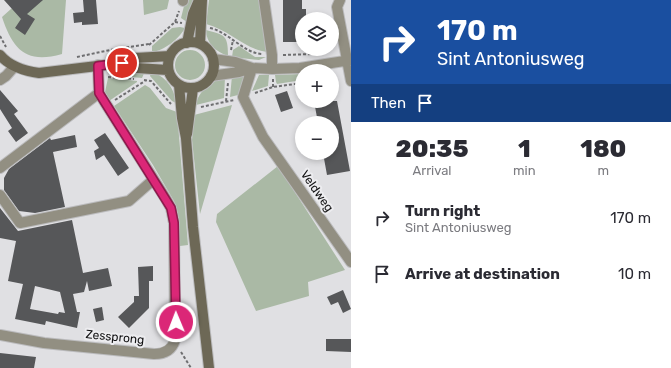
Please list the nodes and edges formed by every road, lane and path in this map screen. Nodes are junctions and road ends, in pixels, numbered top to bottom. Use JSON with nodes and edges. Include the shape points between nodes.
{"nodes":[{"id":1,"x":199,"y":0,"type":"edge"},
{"id":2,"x":202,"y":0,"type":"edge"},
{"id":3,"x":264,"y":0,"type":"edge"},
{"id":4,"x":340,"y":0,"type":"edge"},
{"id":5,"x":187,"y":43,"type":"junction"},
{"id":6,"x":149,"y":44,"type":"dead end"},
{"id":7,"x":200,"y":44,"type":"junction"},
{"id":8,"x":0,"y":54,"type":"edge"},
{"id":9,"x":170,"y":56,"type":"junction"},
{"id":10,"x":72,"y":58,"type":"dead end"},
{"id":11,"x":212,"y":59,"type":"junction"},
{"id":12,"x":349,"y":61,"type":"edge"},
{"id":13,"x":122,"y":63,"type":"junction"},
{"id":14,"x":98,"y":66,"type":"junction"},
{"id":15,"x":14,"y":67,"type":"junction"},
{"id":16,"x":252,"y":68,"type":"junction"},
{"id":17,"x":272,"y":69,"type":"junction"},
{"id":18,"x":168,"y":70,"type":"junction"},
{"id":19,"x":99,"y":76,"type":"junction"},
{"id":20,"x":211,"y":76,"type":"junction"},
{"id":21,"x":0,"y":80,"type":"edge"},
{"id":22,"x":351,"y":81,"type":"edge"},
{"id":23,"x":295,"y":84,"type":"edge"},
{"id":24,"x":180,"y":85,"type":"junction"},
{"id":25,"x":193,"y":88,"type":"junction"},
{"id":26,"x":99,"y":93,"type":"junction"},
{"id":27,"x":243,"y":97,"type":"junction"},
{"id":28,"x":226,"y":102,"type":"dead end"},
{"id":29,"x":107,"y":105,"type":"junction"},
{"id":30,"x":186,"y":138,"type":"junction"},
{"id":31,"x":0,"y":168,"type":"edge"},
{"id":32,"x":153,"y":180,"type":"junction"},
{"id":33,"x":0,"y":195,"type":"edge"},
{"id":34,"x":351,"y":262,"type":"edge"},
{"id":35,"x":0,"y":335,"type":"edge"},
{"id":36,"x":173,"y":346,"type":"junction"},
{"id":37,"x":191,"y":368,"type":"edge"},
{"id":38,"x":210,"y":368,"type":"edge"}],
"edges":[{"from":1,"to":5,"type":"main road","via":[[193,14]]},
{"from":2,"to":7,"type":"main road"},
{"from":3,"to":17,"type":"street"},
{"from":4,"to":12,"type":"street","via":[[337,7]]},
{"from":5,"to":7,"type":"main road"},
{"from":5,"to":9,"type":"main road","via":[[177,47]]},
{"from":6,"to":10,"type":"path"},
{"from":7,"to":11,"type":"main road"},
{"from":8,"to":15,"type":"main road"},
{"from":9,"to":13,"type":"main road","via":[[134,58]]},
{"from":9,"to":18,"type":"main road"},
{"from":11,"to":16,"type":"street","via":[[235,62]]},
{"from":11,"to":20,"type":"main road"},
{"from":12,"to":17,"type":"street"},
{"from":12,"to":22,"type":"street"},
{"from":13,"to":14,"type":"main road"},
{"from":13,"to":18,"type":"main road","via":[[136,68]]},
{"from":14,"to":15,"type":"main road","via":[[39,73],[26,72]]},
{"from":14,"to":19,"type":"street"},
{"from":15,"to":21,"type":"street"},
{"from":16,"to":17,"type":"street"},
{"from":16,"to":20,"type":"street"},
{"from":16,"to":27,"type":"street"},
{"from":18,"to":24,"type":"main road","via":[[172,79]]},
{"from":19,"to":26,"type":"street"},
{"from":19,"to":29,"type":"path","via":[[146,80]]},
{"from":20,"to":25,"type":"main road","via":[[202,85]]},
{"from":23,"to":27,"type":"path"},
{"from":24,"to":25,"type":"main road"},
{"from":24,"to":30,"type":"main road"},
{"from":25,"to":30,"type":"main road","via":[[191,118]]},
{"from":26,"to":29,"type":"street"},
{"from":26,"to":31,"type":"street"},
{"from":27,"to":28,"type":"path"},
{"from":27,"to":34,"type":"street","name":"Veldweg","via":[[263,137]]},
{"from":29,"to":32,"type":"street"},
{"from":30,"to":38,"type":"main road","via":[[193,227]]},
{"from":32,"to":33,"type":"street","via":[[129,201],[20,223]]},
{"from":32,"to":36,"type":"street","via":[[171,208],[174,223],[176,334]]},
{"from":35,"to":36,"type":"street","name":"Zessprong","via":[[154,354],[166,352]]},
{"from":36,"to":37,"type":"path","via":[[180,351]]}]}
